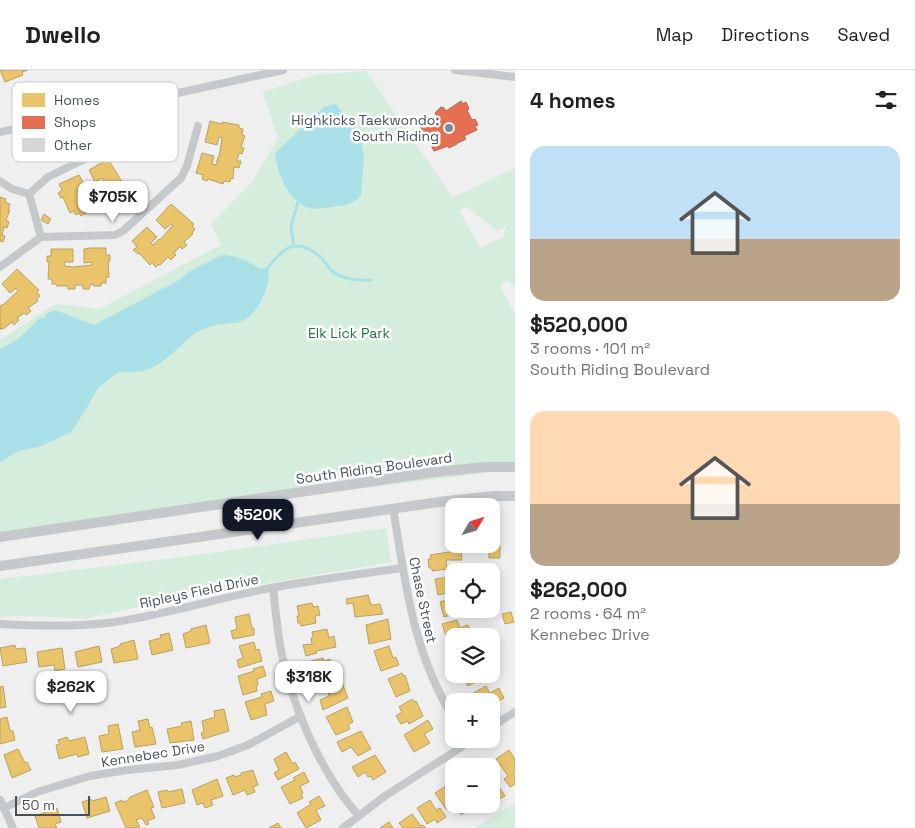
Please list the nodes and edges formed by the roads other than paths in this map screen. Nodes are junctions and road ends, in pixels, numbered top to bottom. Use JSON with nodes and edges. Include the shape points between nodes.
{"nodes":[{"id":1,"x":283,"y":70,"type":"edge"},
{"id":2,"x":455,"y":70,"type":"edge"},
{"id":3,"x":274,"y":71,"type":"edge"},
{"id":4,"x":488,"y":72,"type":"edge"},
{"id":5,"x":515,"y":77,"type":"edge"},
{"id":6,"x":178,"y":92,"type":"edge"},
{"id":7,"x":198,"y":126,"type":"dead end"},
{"id":8,"x":79,"y":162,"type":"edge"},
{"id":9,"x":0,"y":181,"type":"edge"},
{"id":10,"x":29,"y":194,"type":"junction"},
{"id":11,"x":41,"y":237,"type":"junction"},
{"id":12,"x":0,"y":267,"type":"edge"},
{"id":13,"x":515,"y":467,"type":"edge"},
{"id":14,"x":515,"y":496,"type":"edge"},
{"id":15,"x":393,"y":508,"type":"junction"},
{"id":16,"x":0,"y":537,"type":"edge"},
{"id":17,"x":0,"y":566,"type":"edge"},
{"id":18,"x":403,"y":568,"type":"junction"},
{"id":19,"x":273,"y":588,"type":"junction"},
{"id":20,"x":0,"y":624,"type":"edge"},
{"id":21,"x":445,"y":702,"type":"edge"},
{"id":22,"x":515,"y":712,"type":"edge"},
{"id":23,"x":301,"y":716,"type":"junction"},
{"id":24,"x":500,"y":721,"type":"edge"},
{"id":25,"x":457,"y":748,"type":"edge"},
{"id":26,"x":0,"y":800,"type":"edge"},
{"id":27,"x":4,"y":808,"type":"junction"},
{"id":28,"x":358,"y":815,"type":"junction"},
{"id":29,"x":14,"y":828,"type":"edge"},
{"id":30,"x":343,"y":828,"type":"edge"}],
"edges":[{"from":1,"to":3,"type":"street"},
{"from":2,"to":4,"type":"street"},
{"from":3,"to":6,"type":"street"},
{"from":4,"to":5,"type":"street"},
{"from":7,"to":11,"type":"street","via":[[181,178],[123,230],[115,235]]},
{"from":8,"to":10,"type":"street","via":[[48,177]]},
{"from":9,"to":10,"type":"street","via":[[12,190]]},
{"from":10,"to":11,"type":"street"},
{"from":11,"to":12,"type":"street"},
{"from":13,"to":16,"type":"street","name":"South Riding Boulevard","via":[[426,473]]},
{"from":14,"to":15,"type":"street"},
{"from":15,"to":17,"type":"street"},
{"from":15,"to":18,"type":"street","name":"Chase Street"},
{"from":18,"to":19,"type":"street","name":"Ripleys Field Drive"},
{"from":18,"to":21,"type":"street","name":"Chase Street","via":[[422,653]]},
{"from":19,"to":20,"type":"street","name":"Ripleys Field Drive","via":[[108,622],[69,626]]},
{"from":19,"to":23,"type":"street","via":[[280,646]]},
{"from":22,"to":24,"type":"street"},
{"from":23,"to":27,"type":"street","name":"Kennebec Drive","via":[[248,745],[218,756],[178,765],[90,776],[37,792]]},
{"from":23,"to":28,"type":"street","via":[[329,773]]},
{"from":25,"to":28,"type":"street"},
{"from":26,"to":27,"type":"street"},
{"from":27,"to":29,"type":"street"},
{"from":28,"to":30,"type":"street"}]}
